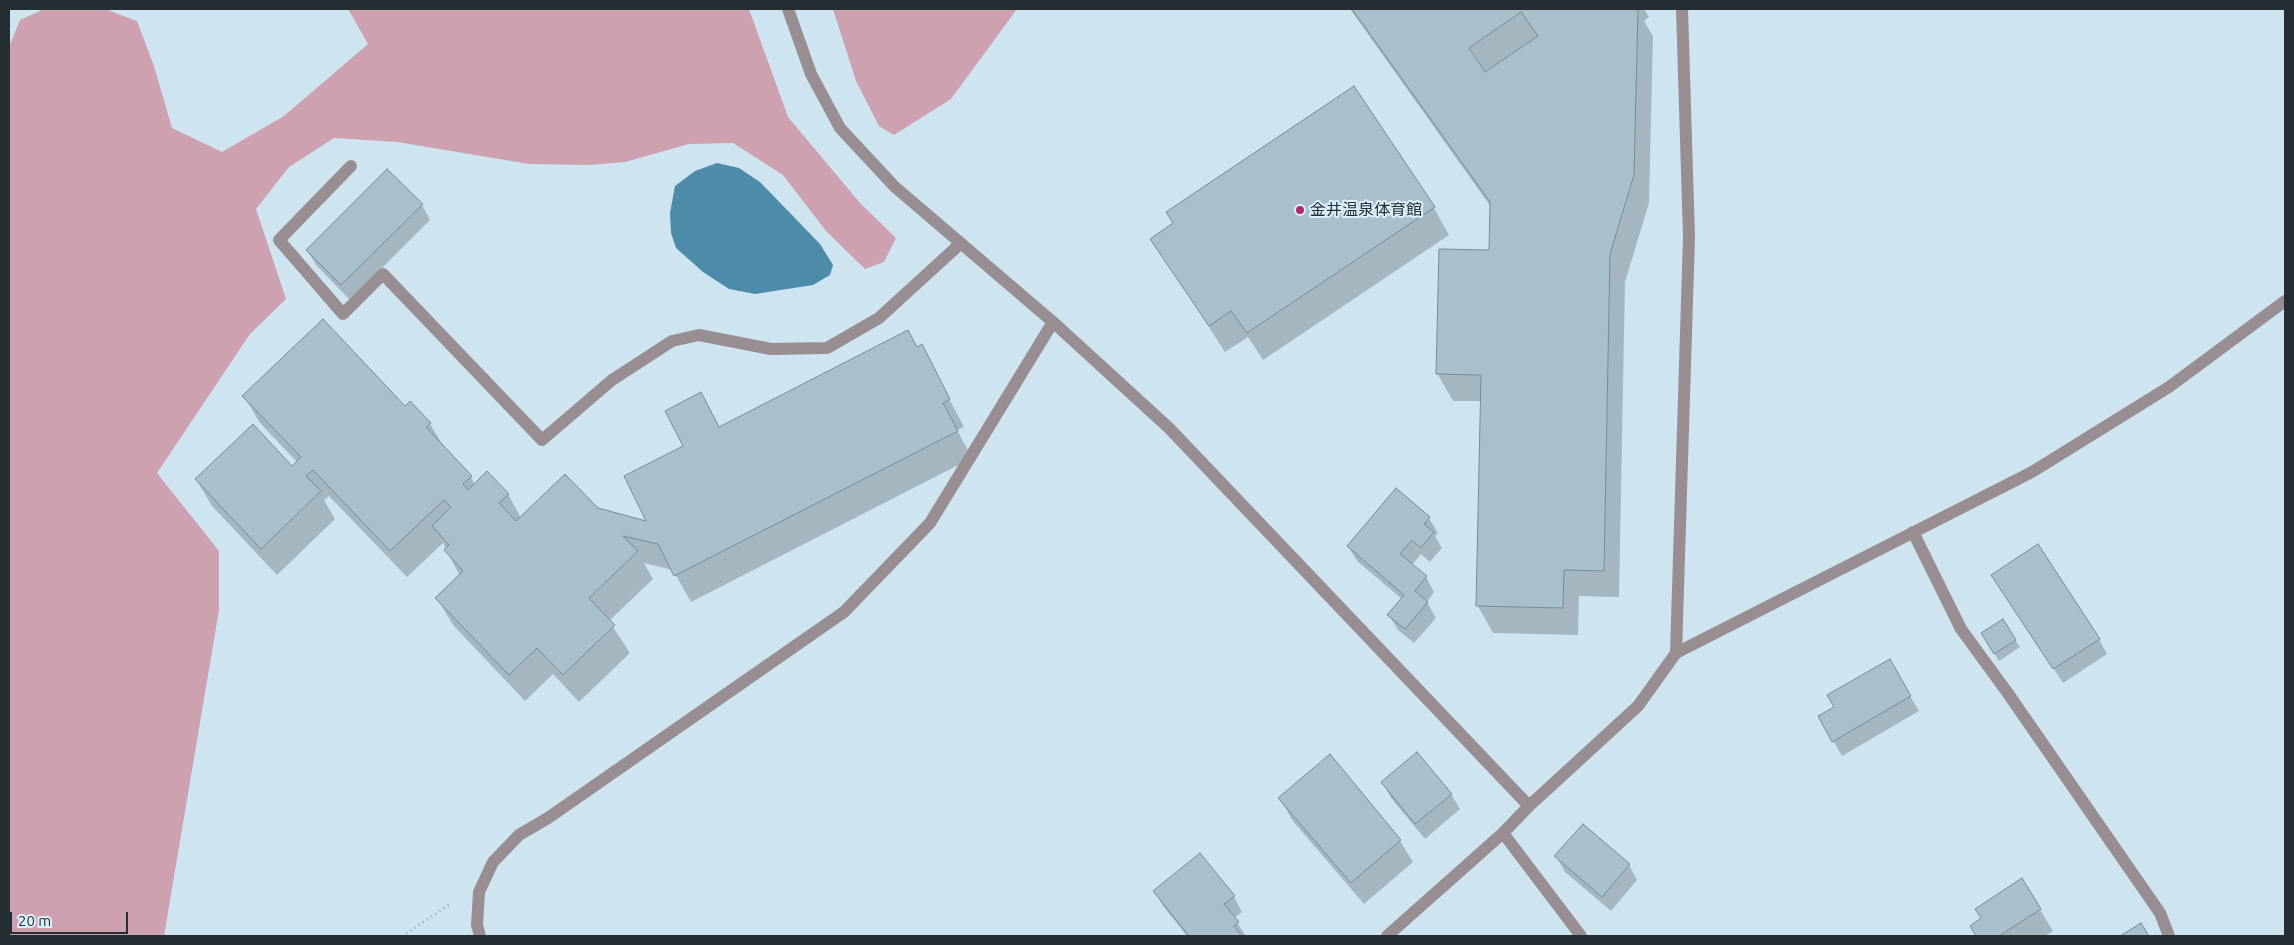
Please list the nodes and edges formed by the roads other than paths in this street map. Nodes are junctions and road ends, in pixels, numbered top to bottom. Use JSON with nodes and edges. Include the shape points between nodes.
{"nodes":[{"id":1,"x":788,"y":9,"type":"edge"},
{"id":2,"x":1682,"y":9,"type":"edge"},
{"id":3,"x":351,"y":166,"type":"dead end"},
{"id":4,"x":960,"y":243,"type":"junction"},
{"id":5,"x":2285,"y":301,"type":"edge"},
{"id":6,"x":1053,"y":322,"type":"junction"},
{"id":7,"x":1913,"y":532,"type":"junction"},
{"id":8,"x":1676,"y":653,"type":"junction"},
{"id":9,"x":1529,"y":806,"type":"junction"},
{"id":10,"x":1503,"y":833,"type":"junction"},
{"id":11,"x":480,"y":936,"type":"edge"},
{"id":12,"x":1387,"y":936,"type":"edge"},
{"id":13,"x":1582,"y":936,"type":"edge"},
{"id":14,"x":2169,"y":936,"type":"edge"}],
"edges":[{"from":1,"to":4,"type":"street","via":[[811,74],[840,128],[894,187]]},
{"from":2,"to":8,"type":"street","via":[[1689,237]]},
{"from":3,"to":4,"type":"street","via":[[279,240],[343,314],[384,274],[542,440],[612,380],[672,341],[699,335],[771,349],[827,348],[879,318]]},
{"from":4,"to":6,"type":"street"},
{"from":5,"to":7,"type":"street","via":[[2169,387],[2032,472]]},
{"from":6,"to":9,"type":"street","via":[[1169,428]]},
{"from":6,"to":11,"type":"street","via":[[930,522],[844,612],[519,835],[493,862],[478,892],[476,925]]},
{"from":7,"to":8,"type":"street"},
{"from":7,"to":14,"type":"street","via":[[1961,629],[2160,912]]},
{"from":8,"to":9,"type":"street","via":[[1638,706]]},
{"from":9,"to":10,"type":"street"},
{"from":10,"to":12,"type":"street"},
{"from":10,"to":13,"type":"street"}]}
